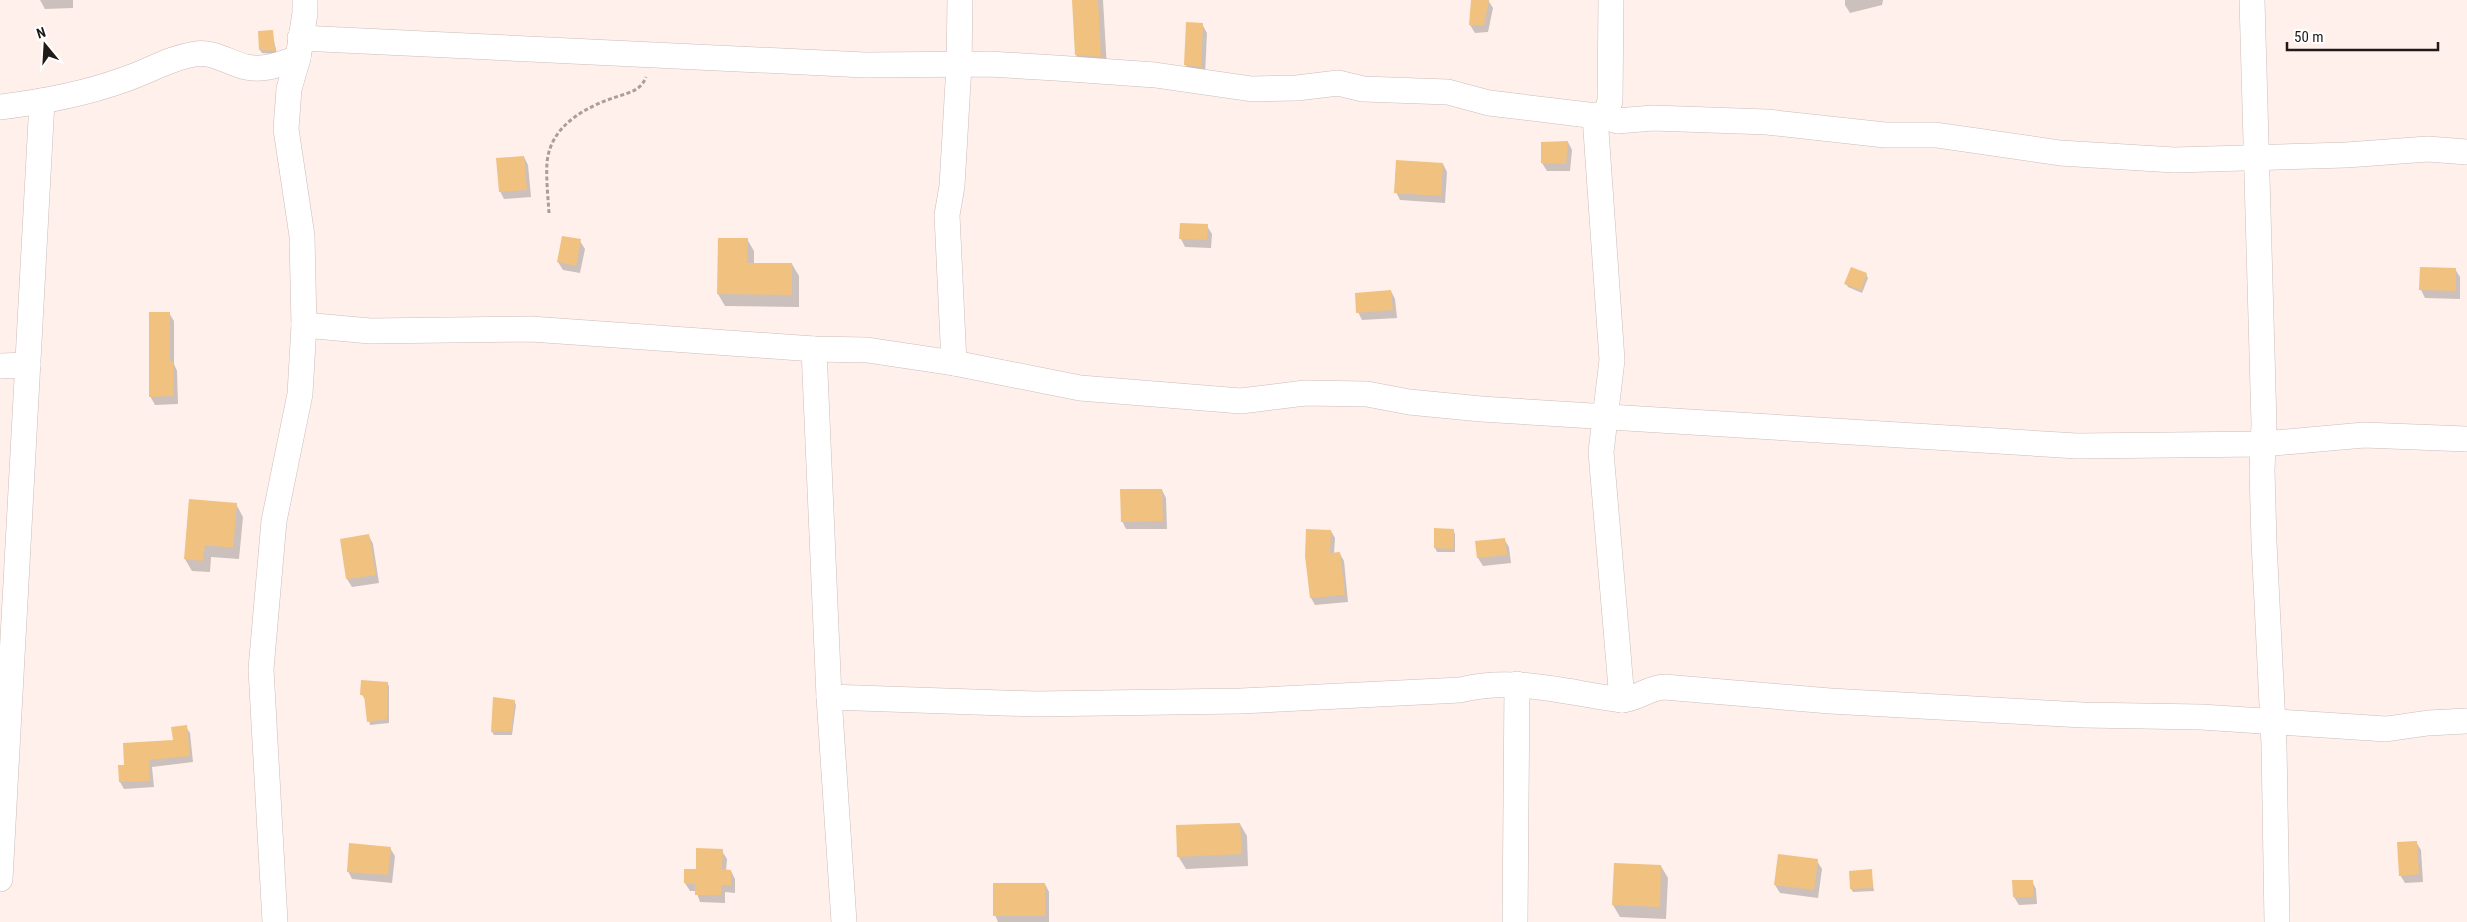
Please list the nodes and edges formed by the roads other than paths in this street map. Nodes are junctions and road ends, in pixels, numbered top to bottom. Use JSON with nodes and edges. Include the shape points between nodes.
{"nodes":[{"id":1,"x":305,"y":0,"type":"edge"},
{"id":2,"x":960,"y":0,"type":"edge"},
{"id":3,"x":1611,"y":0,"type":"edge"},
{"id":4,"x":2252,"y":0,"type":"edge"},
{"id":5,"x":299,"y":48,"type":"junction"},
{"id":6,"x":959,"y":65,"type":"junction"},
{"id":7,"x":42,"y":102,"type":"junction"},
{"id":8,"x":0,"y":107,"type":"edge"},
{"id":9,"x":1600,"y":116,"type":"junction"},
{"id":10,"x":2467,"y":152,"type":"edge"},
{"id":11,"x":2257,"y":158,"type":"junction"},
{"id":12,"x":304,"y":325,"type":"junction"},
{"id":13,"x":814,"y":349,"type":"junction"},
{"id":14,"x":954,"y":363,"type":"junction"},
{"id":15,"x":28,"y":365,"type":"junction"},
{"id":16,"x":0,"y":366,"type":"edge"},
{"id":17,"x":1605,"y":417,"type":"junction"},
{"id":18,"x":2467,"y":439,"type":"edge"},
{"id":19,"x":2263,"y":444,"type":"junction"},
{"id":20,"x":1517,"y":684,"type":"junction"},
{"id":21,"x":829,"y":697,"type":"junction"},
{"id":22,"x":1622,"y":700,"type":"junction"},
{"id":23,"x":2467,"y":721,"type":"edge"},
{"id":24,"x":2272,"y":723,"type":"junction"},
{"id":25,"x":0,"y":879,"type":"edge"},
{"id":26,"x":275,"y":922,"type":"edge"},
{"id":27,"x":844,"y":922,"type":"edge"},
{"id":28,"x":1514,"y":922,"type":"edge"},
{"id":29,"x":2277,"y":922,"type":"edge"}],
"edges":[{"from":1,"to":5,"type":"street"},
{"from":2,"to":6,"type":"street"},
{"from":3,"to":9,"type":"street","via":[[1610,101]]},
{"from":4,"to":11,"type":"street"},
{"from":5,"to":6,"type":"street"},
{"from":5,"to":7,"type":"street","via":[[270,68],[246,67],[222,56],[198,54],[180,57],[124,80]]},
{"from":5,"to":12,"type":"street","via":[[288,89],[286,129],[302,236]]},
{"from":6,"to":9,"type":"street","via":[[1120,71],[1252,89],[1338,83],[1363,89],[1448,92],[1488,103]]},
{"from":6,"to":14,"type":"street","via":[[952,186],[947,214]]},
{"from":7,"to":8,"type":"street"},
{"from":7,"to":15,"type":"street"},
{"from":9,"to":11,"type":"street","via":[[1618,121],[1653,118],[1767,122],[1885,135],[1936,135],[2060,153],[2174,160]]},
{"from":9,"to":17,"type":"street","via":[[1612,360]]},
{"from":10,"to":11,"type":"street","via":[[2428,149]]},
{"from":11,"to":19,"type":"street"},
{"from":12,"to":13,"type":"street","via":[[370,331],[531,329]]},
{"from":12,"to":26,"type":"street","via":[[300,394],[274,521],[261,669]]},
{"from":13,"to":14,"type":"street","via":[[867,350]]},
{"from":13,"to":21,"type":"street"},
{"from":14,"to":17,"type":"street","via":[[1080,388],[1152,395],[1240,401],[1305,394],[1367,394],[1481,409]]},
{"from":15,"to":16,"type":"street"},
{"from":15,"to":25,"type":"street"},
{"from":17,"to":19,"type":"street","via":[[2077,446]]},
{"from":17,"to":22,"type":"street","via":[[1601,452]]},
{"from":18,"to":19,"type":"street","via":[[2340,436]]},
{"from":19,"to":24,"type":"street"},
{"from":20,"to":21,"type":"street","via":[[1241,701],[1035,704]]},
{"from":20,"to":22,"type":"street"},
{"from":20,"to":28,"type":"street"},
{"from":21,"to":27,"type":"street"},
{"from":22,"to":24,"type":"street","via":[[1664,687],[1830,701]]},
{"from":23,"to":24,"type":"street","via":[[2386,729]]},
{"from":24,"to":29,"type":"street"}]}
